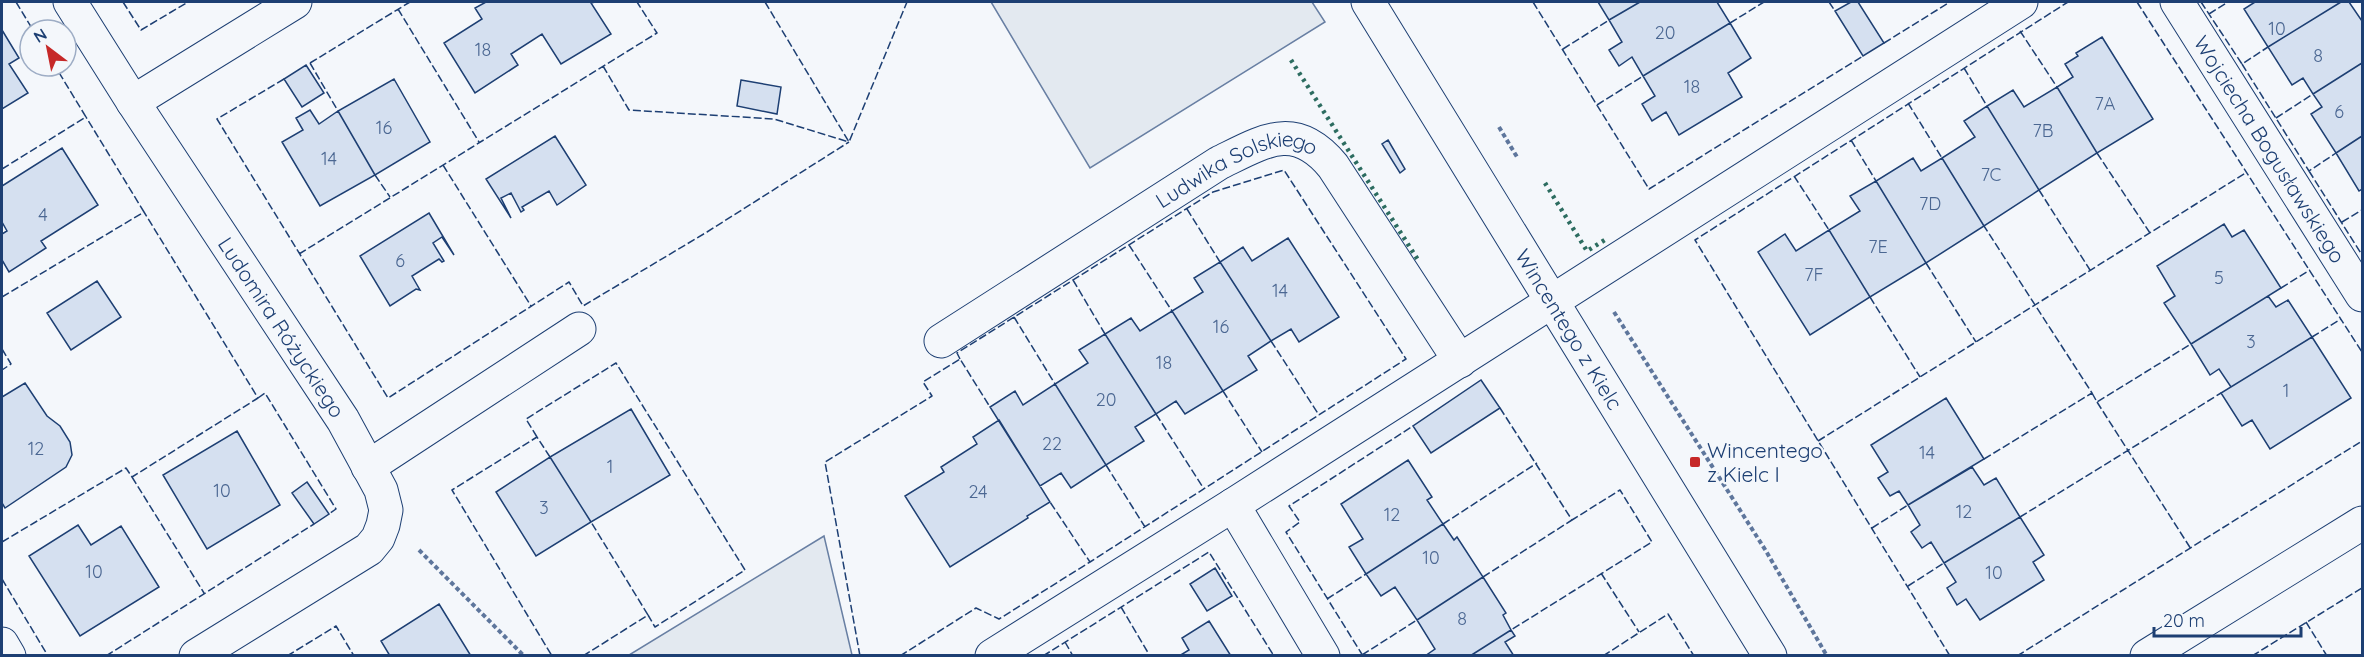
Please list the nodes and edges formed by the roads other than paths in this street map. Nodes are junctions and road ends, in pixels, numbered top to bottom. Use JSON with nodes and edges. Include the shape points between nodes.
{"nodes":[{"id":1,"x":70,"y":2,"type":"edge"},
{"id":2,"x":295,"y":2,"type":"edge"},
{"id":3,"x":1368,"y":2,"type":"edge"},
{"id":4,"x":2021,"y":2,"type":"edge"},
{"id":5,"x":2177,"y":2,"type":"edge"},
{"id":6,"x":133,"y":102,"type":"junction"},
{"id":7,"x":2362,"y":296,"type":"edge"},
{"id":8,"x":1552,"y":302,"type":"junction"},
{"id":9,"x":579,"y":329,"type":"dead end"},
{"id":10,"x":940,"y":340,"type":"dead end"},
{"id":11,"x":1460,"y":361,"type":"junction"},
{"id":12,"x":368,"y":467,"type":"junction"},
{"id":13,"x":1233,"y":505,"type":"junction"},
{"id":14,"x":2362,"y":523,"type":"edge"},
{"id":15,"x":2,"y":644,"type":"edge"},
{"id":16,"x":9,"y":656,"type":"edge"},
{"id":17,"x":196,"y":656,"type":"edge"},
{"id":18,"x":992,"y":656,"type":"edge"},
{"id":19,"x":1323,"y":656,"type":"edge"},
{"id":20,"x":1770,"y":656,"type":"edge"},
{"id":21,"x":2147,"y":656,"type":"edge"}],
"edges":[{"from":1,"to":6,"type":"street","name":"Ludomira Różyckiego"},
{"from":2,"to":6,"type":"street"},
{"from":3,"to":8,"type":"street","name":"Wincentego z Kielc"},
{"from":4,"to":8,"type":"street"},
{"from":5,"to":7,"type":"street","name":"Wojciecha Bogusławskiego"},
{"from":6,"to":12,"type":"street","name":"Ludomira Różyckiego","via":[[343,420]]},
{"from":8,"to":11,"type":"street"},
{"from":8,"to":20,"type":"street","name":"Wincentego z Kielc"},
{"from":9,"to":12,"type":"street"},
{"from":10,"to":11,"type":"street","name":"Ludwika Solskiego","via":[[1220,163],[1278,138],[1294,138],[1322,153],[1333,166]]},
{"from":11,"to":13,"type":"street"},
{"from":12,"to":17,"type":"street","name":"Ludomira Różyckiego","via":[[381,490],[386,510],[378,538],[369,549]]},
{"from":13,"to":18,"type":"street"},
{"from":13,"to":19,"type":"street"},
{"from":14,"to":21,"type":"street"},
{"from":15,"to":16,"type":"street"}]}
